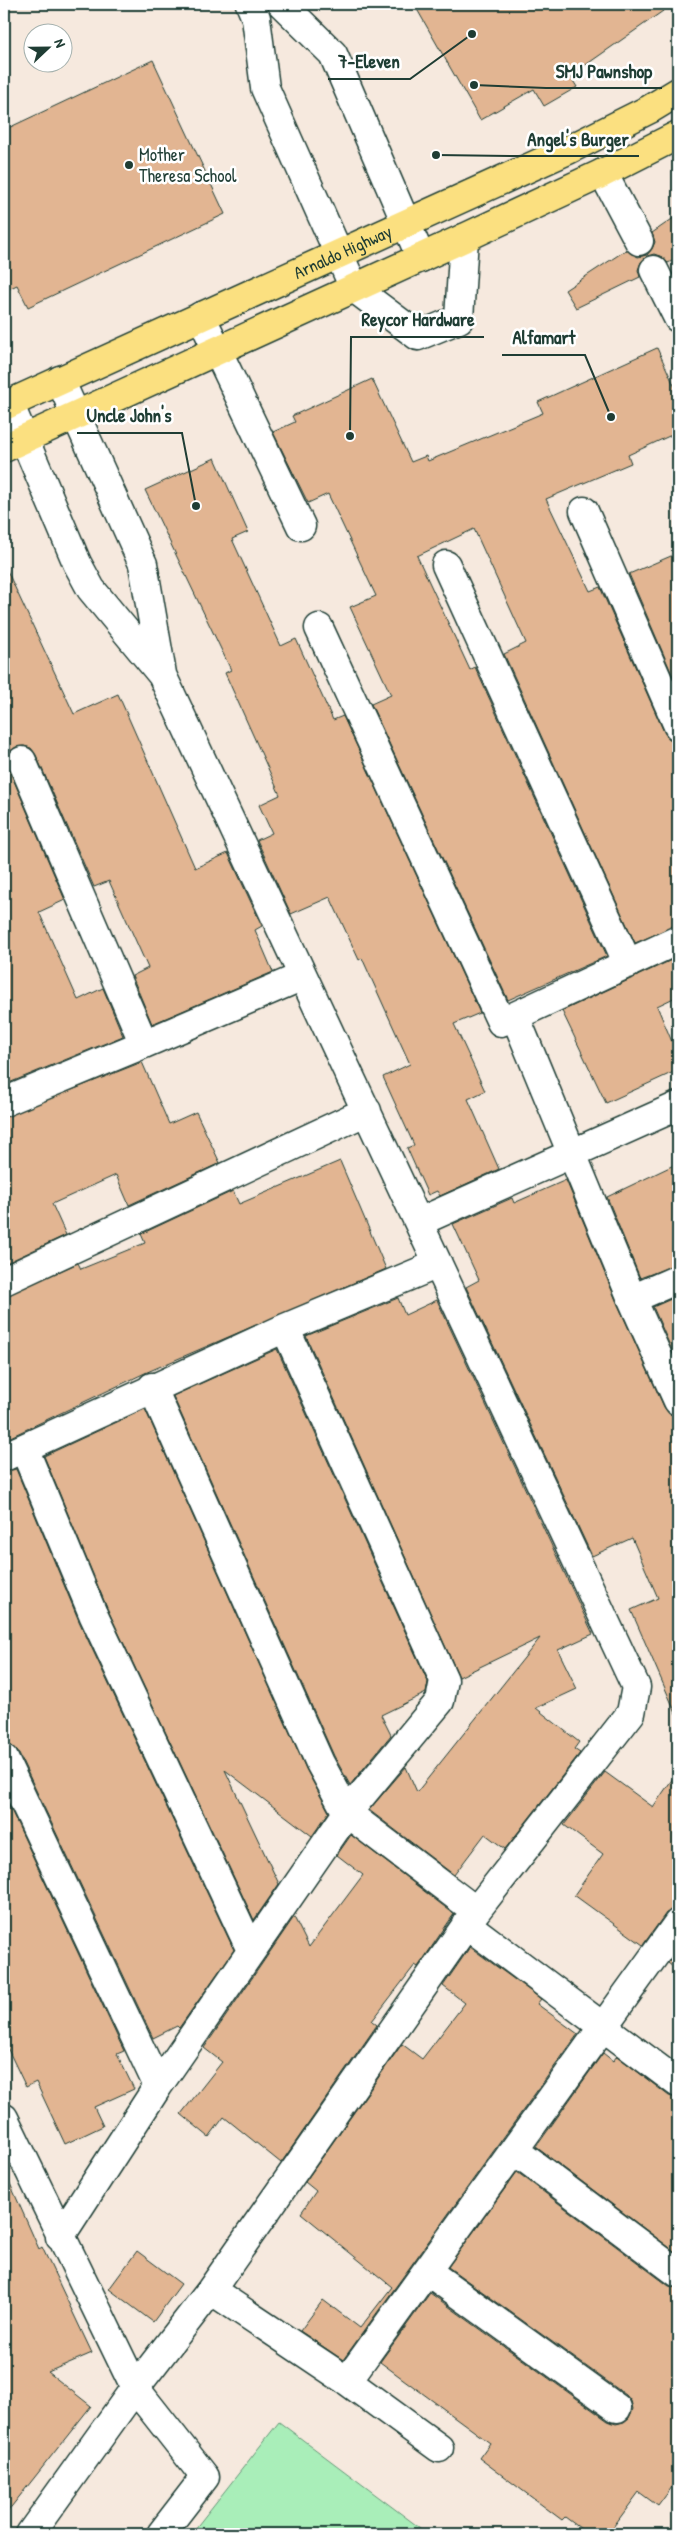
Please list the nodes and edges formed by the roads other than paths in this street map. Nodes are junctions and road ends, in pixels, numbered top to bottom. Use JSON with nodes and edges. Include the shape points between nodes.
{"nodes":[{"id":1,"x":250,"y":4,"type":"edge"},
{"id":2,"x":282,"y":4,"type":"edge"},
{"id":3,"x":678,"y":92,"type":"edge"},
{"id":4,"x":678,"y":135,"type":"edge"},
{"id":5,"x":604,"y":173,"type":"junction"},
{"id":6,"x":407,"y":223,"type":"junction"},
{"id":7,"x":464,"y":238,"type":"junction"},
{"id":8,"x":639,"y":241,"type":"dead end"},
{"id":9,"x":338,"y":254,"type":"junction"},
{"id":10,"x":422,"y":258,"type":"junction"},
{"id":11,"x":654,"y":270,"type":"dead end"},
{"id":12,"x":354,"y":288,"type":"junction"},
{"id":13,"x":201,"y":316,"type":"junction"},
{"id":14,"x":678,"y":318,"type":"edge"},
{"id":15,"x":216,"y":352,"type":"junction"},
{"id":16,"x":60,"y":380,"type":"junction"},
{"id":17,"x":6,"y":404,"type":"edge"},
{"id":18,"x":75,"y":416,"type":"junction"},
{"id":19,"x":13,"y":444,"type":"edge"},
{"id":20,"x":584,"y":510,"type":"dead end"},
{"id":21,"x":301,"y":526,"type":"dead end"},
{"id":22,"x":446,"y":565,"type":"dead end"},
{"id":23,"x":319,"y":628,"type":"dead end"},
{"id":24,"x":162,"y":675,"type":"junction"},
{"id":25,"x":678,"y":726,"type":"edge"},
{"id":26,"x":22,"y":760,"type":"dead end"},
{"id":27,"x":678,"y":940,"type":"edge"},
{"id":28,"x":628,"y":964,"type":"junction"},
{"id":29,"x":304,"y":976,"type":"junction"},
{"id":30,"x":515,"y":1016,"type":"junction"},
{"id":31,"x":144,"y":1044,"type":"junction"},
{"id":32,"x":4,"y":1102,"type":"edge"},
{"id":33,"x":678,"y":1106,"type":"edge"},
{"id":34,"x":367,"y":1111,"type":"junction"},
{"id":35,"x":572,"y":1154,"type":"junction"},
{"id":36,"x":419,"y":1222,"type":"junction"},
{"id":37,"x":438,"y":1264,"type":"junction"},
{"id":38,"x":678,"y":1279,"type":"edge"},
{"id":39,"x":4,"y":1281,"type":"edge"},
{"id":40,"x":632,"y":1299,"type":"junction"},
{"id":41,"x":285,"y":1328,"type":"junction"},
{"id":42,"x":152,"y":1387,"type":"junction"},
{"id":43,"x":678,"y":1402,"type":"edge"},
{"id":44,"x":14,"y":1452,"type":"edge"},
{"id":45,"x":4,"y":1760,"type":"edge"},
{"id":46,"x":347,"y":1814,"type":"junction"},
{"id":47,"x":471,"y":1917,"type":"junction"},
{"id":48,"x":678,"y":1923,"type":"edge"},
{"id":49,"x":250,"y":1950,"type":"junction"},
{"id":50,"x":604,"y":2028,"type":"junction"},
{"id":51,"x":678,"y":2083,"type":"edge"},
{"id":52,"x":158,"y":2086,"type":"junction"},
{"id":53,"x":4,"y":2118,"type":"edge"},
{"id":54,"x":514,"y":2150,"type":"junction"},
{"id":55,"x":11,"y":2155,"type":"edge"},
{"id":56,"x":60,"y":2237,"type":"junction"},
{"id":57,"x":427,"y":2271,"type":"junction"},
{"id":58,"x":678,"y":2273,"type":"edge"},
{"id":59,"x":211,"y":2290,"type":"junction"},
{"id":60,"x":347,"y":2381,"type":"junction"},
{"id":61,"x":135,"y":2388,"type":"junction"},
{"id":62,"x":617,"y":2408,"type":"dead end"},
{"id":63,"x":439,"y":2448,"type":"dead end"},
{"id":64,"x":42,"y":2530,"type":"edge"},
{"id":65,"x":161,"y":2534,"type":"edge"}],
"edges":[{"from":1,"to":9,"type":"street","via":[[256,18],[264,88]]},
{"from":2,"to":6,"type":"street","via":[[333,54]]},
{"from":3,"to":6,"type":"main road","name":"Arnaldo Highway","via":[[568,150]]},
{"from":4,"to":5,"type":"main road"},
{"from":5,"to":7,"type":"main road"},
{"from":5,"to":8,"type":"street"},
{"from":6,"to":9,"type":"main road","name":"Arnaldo Highway"},
{"from":6,"to":10,"type":"street"},
{"from":7,"to":10,"type":"main road"},
{"from":7,"to":12,"type":"street","via":[[459,318],[418,336]]},
{"from":9,"to":12,"type":"street"},
{"from":9,"to":13,"type":"main road","name":"Arnaldo Highway"},
{"from":10,"to":12,"type":"main road"},
{"from":11,"to":14,"type":"street"},
{"from":12,"to":15,"type":"main road"},
{"from":13,"to":15,"type":"street"},
{"from":13,"to":16,"type":"main road","name":"Arnaldo Highway"},
{"from":15,"to":18,"type":"main road"},
{"from":15,"to":21,"type":"street"},
{"from":16,"to":17,"type":"main road","name":"Arnaldo Highway"},
{"from":16,"to":18,"type":"street"},
{"from":17,"to":19,"type":"street"},
{"from":18,"to":19,"type":"main road"},
{"from":18,"to":24,"type":"street","via":[[143,564]]},
{"from":19,"to":24,"type":"street","via":[[91,589]]},
{"from":20,"to":25,"type":"street"},
{"from":22,"to":28,"type":"street"},
{"from":23,"to":30,"type":"street","via":[[502,1022]]},
{"from":24,"to":29,"type":"street"},
{"from":26,"to":31,"type":"street"},
{"from":27,"to":28,"type":"street"},
{"from":28,"to":30,"type":"street"},
{"from":29,"to":31,"type":"street"},
{"from":29,"to":34,"type":"street"},
{"from":30,"to":35,"type":"street"},
{"from":31,"to":32,"type":"street"},
{"from":33,"to":35,"type":"street"},
{"from":34,"to":36,"type":"street"},
{"from":34,"to":39,"type":"street"},
{"from":35,"to":36,"type":"street"},
{"from":35,"to":40,"type":"street"},
{"from":36,"to":37,"type":"street"},
{"from":37,"to":41,"type":"street"},
{"from":37,"to":47,"type":"street","via":[[636,1687],[632,1713]]},
{"from":38,"to":40,"type":"street"},
{"from":40,"to":43,"type":"street"},
{"from":41,"to":42,"type":"street"},
{"from":41,"to":46,"type":"street","via":[[444,1680],[440,1701]]},
{"from":42,"to":44,"type":"street"},
{"from":42,"to":46,"type":"street","via":[[320,1763]]},
{"from":44,"to":49,"type":"street"},
{"from":45,"to":52,"type":"street"},
{"from":46,"to":47,"type":"street"},
{"from":46,"to":49,"type":"street"},
{"from":47,"to":50,"type":"street"},
{"from":47,"to":59,"type":"street"},
{"from":48,"to":50,"type":"street"},
{"from":49,"to":52,"type":"street"},
{"from":50,"to":51,"type":"street"},
{"from":50,"to":54,"type":"street"},
{"from":52,"to":56,"type":"street"},
{"from":53,"to":55,"type":"street"},
{"from":54,"to":57,"type":"street"},
{"from":54,"to":58,"type":"street"},
{"from":55,"to":56,"type":"street"},
{"from":56,"to":61,"type":"street"},
{"from":57,"to":60,"type":"street"},
{"from":57,"to":62,"type":"street"},
{"from":59,"to":60,"type":"street"},
{"from":59,"to":61,"type":"street"},
{"from":60,"to":63,"type":"street"},
{"from":61,"to":64,"type":"street"},
{"from":61,"to":65,"type":"street","via":[[205,2477]]}]}
